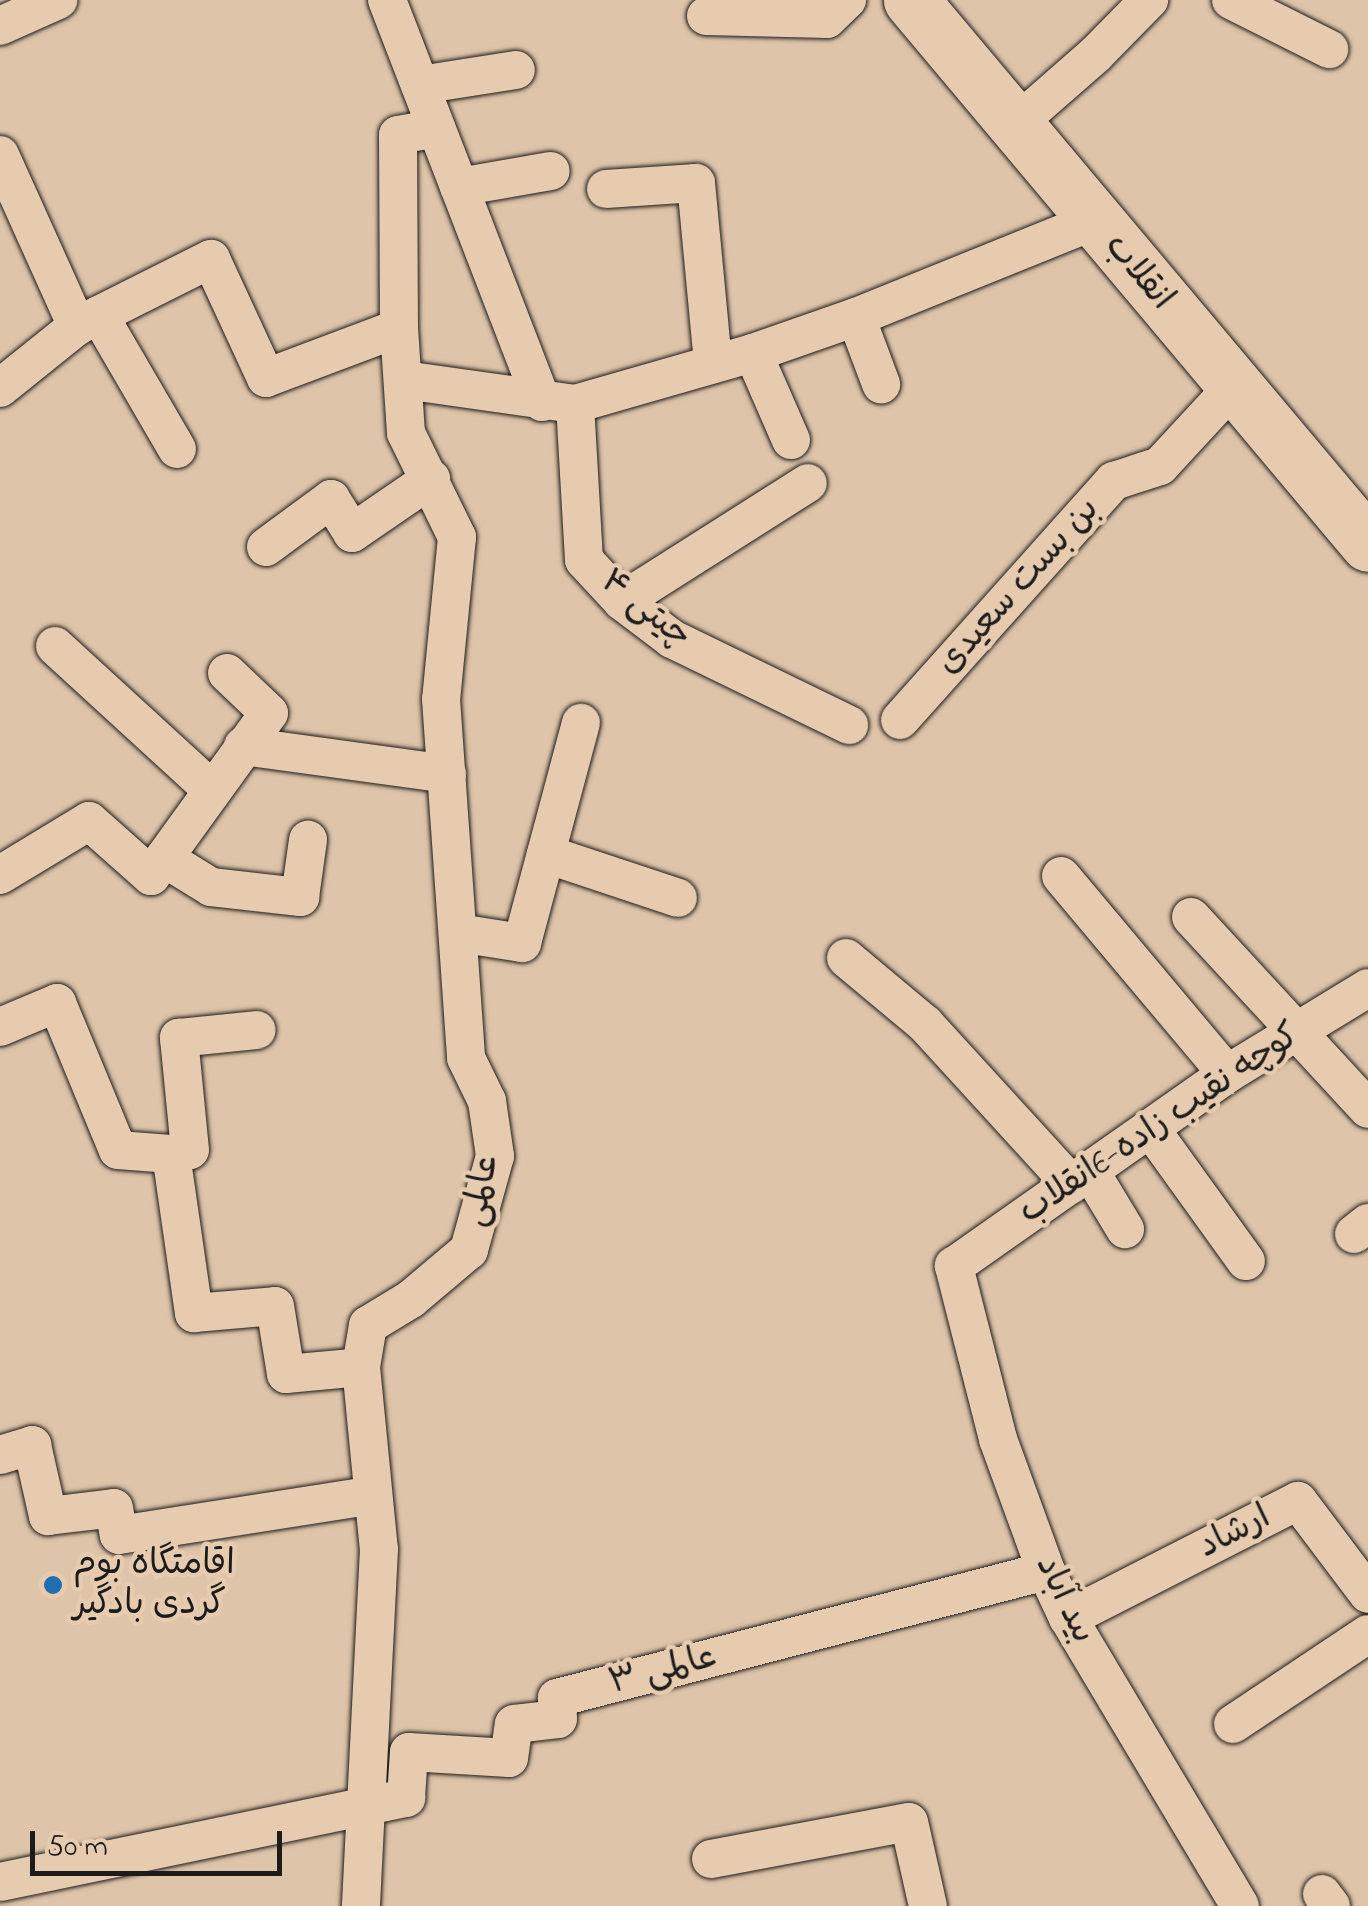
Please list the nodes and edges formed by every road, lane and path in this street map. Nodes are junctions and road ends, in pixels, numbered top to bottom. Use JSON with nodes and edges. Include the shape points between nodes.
{"nodes":[{"id":1,"x":58,"y":0,"type":"edge"},
{"id":2,"x":387,"y":0,"type":"edge"},
{"id":3,"x":847,"y":0,"type":"edge"},
{"id":4,"x":911,"y":0,"type":"edge"},
{"id":5,"x":1149,"y":0,"type":"edge"},
{"id":6,"x":1231,"y":0,"type":"edge"},
{"id":7,"x":706,"y":16,"type":"dead end"},
{"id":8,"x":0,"y":26,"type":"edge"},
{"id":9,"x":1329,"y":49,"type":"dead end"},
{"id":10,"x":516,"y":70,"type":"dead end"},
{"id":11,"x":420,"y":85,"type":"junction"},
{"id":12,"x":1015,"y":126,"type":"junction"},
{"id":13,"x":436,"y":128,"type":"junction"},
{"id":14,"x":0,"y":155,"type":"edge"},
{"id":15,"x":551,"y":171,"type":"dead end"},
{"id":16,"x":459,"y":187,"type":"junction"},
{"id":17,"x":606,"y":189,"type":"dead end"},
{"id":18,"x":1094,"y":221,"type":"junction"},
{"id":19,"x":856,"y":317,"type":"junction"},
{"id":20,"x":88,"y":320,"type":"junction"},
{"id":21,"x":399,"y":328,"type":"junction"},
{"id":22,"x":753,"y":353,"type":"junction"},
{"id":23,"x":713,"y":363,"type":"junction"},
{"id":24,"x":404,"y":380,"type":"junction"},
{"id":25,"x":881,"y":384,"type":"dead end"},
{"id":26,"x":1233,"y":386,"type":"junction"},
{"id":27,"x":0,"y":388,"type":"edge"},
{"id":28,"x":558,"y":403,"type":"junction"},
{"id":29,"x":790,"y":440,"type":"dead end"},
{"id":30,"x":176,"y":449,"type":"dead end"},
{"id":31,"x":431,"y":479,"type":"junction"},
{"id":32,"x":808,"y":483,"type":"dead end"},
{"id":33,"x":1368,"y":544,"type":"edge"},
{"id":34,"x":266,"y":547,"type":"dead end"},
{"id":35,"x":622,"y":601,"type":"junction"},
{"id":36,"x":54,"y":646,"type":"dead end"},
{"id":37,"x":227,"y":673,"type":"dead end"},
{"id":38,"x":900,"y":720,"type":"dead end"},
{"id":39,"x":581,"y":722,"type":"dead end"},
{"id":40,"x":849,"y":725,"type":"dead end"},
{"id":41,"x":244,"y":746,"type":"junction"},
{"id":42,"x":446,"y":774,"type":"junction"},
{"id":43,"x":212,"y":790,"type":"junction"},
{"id":44,"x":308,"y":840,"type":"dead end"},
{"id":45,"x":546,"y":854,"type":"junction"},
{"id":46,"x":164,"y":858,"type":"junction"},
{"id":47,"x":0,"y":874,"type":"edge"},
{"id":48,"x":1061,"y":876,"type":"dead end"},
{"id":49,"x":678,"y":898,"type":"dead end"},
{"id":50,"x":1191,"y":918,"type":"dead end"},
{"id":51,"x":458,"y":933,"type":"junction"},
{"id":52,"x":846,"y":958,"type":"dead end"},
{"id":53,"x":1368,"y":988,"type":"edge"},
{"id":54,"x":0,"y":1027,"type":"edge"},
{"id":55,"x":258,"y":1030,"type":"dead end"},
{"id":56,"x":1295,"y":1032,"type":"junction"},
{"id":57,"x":1227,"y":1074,"type":"junction"},
{"id":58,"x":1368,"y":1109,"type":"edge"},
{"id":59,"x":1150,"y":1128,"type":"junction"},
{"id":60,"x":171,"y":1154,"type":"junction"},
{"id":61,"x":1080,"y":1178,"type":"junction"},
{"id":62,"x":1126,"y":1229,"type":"dead end"},
{"id":63,"x":1246,"y":1260,"type":"dead end"},
{"id":64,"x":954,"y":1266,"type":"joint"},
{"id":65,"x":362,"y":1367,"type":"junction"},
{"id":66,"x":0,"y":1455,"type":"edge"},
{"id":67,"x":373,"y":1495,"type":"junction"},
{"id":68,"x":1046,"y":1571,"type":"junction"},
{"id":69,"x":1368,"y":1594,"type":"edge"},
{"id":70,"x":1068,"y":1618,"type":"junction"},
{"id":71,"x":1368,"y":1634,"type":"edge"},
{"id":72,"x":1233,"y":1724,"type":"dead end"},
{"id":73,"x":366,"y":1808,"type":"junction"},
{"id":74,"x":711,"y":1859,"type":"dead end"},
{"id":75,"x":0,"y":1882,"type":"edge"},
{"id":76,"x":361,"y":1906,"type":"edge"},
{"id":77,"x":928,"y":1906,"type":"edge"},
{"id":78,"x":1240,"y":1906,"type":"edge"}],
"edges":[{"from":1,"to":8,"type":"street"},
{"from":2,"to":11,"type":"street","name":"چیتی ۴"},
{"from":3,"to":7,"type":"street","via":[[827,19]]},
{"from":4,"to":12,"type":"main road","name":"انقلاب"},
{"from":5,"to":12,"type":"street"},
{"from":6,"to":9,"type":"street"},
{"from":10,"to":11,"type":"street"},
{"from":11,"to":13,"type":"street","name":"چیتی ۴"},
{"from":12,"to":18,"type":"main road","name":"انقلاب"},
{"from":13,"to":16,"type":"street","name":"چیتی ۴"},
{"from":13,"to":21,"type":"street","name":"عالمی","via":[[398,135]]},
{"from":14,"to":20,"type":"street"},
{"from":15,"to":16,"type":"street"},
{"from":16,"to":28,"type":"street","name":"چیتی ۴"},
{"from":17,"to":23,"type":"street","via":[[696,183]]},
{"from":18,"to":19,"type":"street"},
{"from":18,"to":26,"type":"main road","name":"انقلاب"},
{"from":19,"to":22,"type":"street"},
{"from":19,"to":25,"type":"street"},
{"from":20,"to":21,"type":"street","via":[[211,259],[266,378]]},
{"from":20,"to":27,"type":"street"},
{"from":20,"to":30,"type":"street"},
{"from":21,"to":24,"type":"street","name":"عالمی"},
{"from":22,"to":23,"type":"street"},
{"from":22,"to":29,"type":"street"},
{"from":23,"to":28,"type":"street"},
{"from":24,"to":28,"type":"street"},
{"from":24,"to":31,"type":"street","name":"عالمی","via":[[406,432]]},
{"from":26,"to":33,"type":"main road","name":"انقلاب"},
{"from":26,"to":38,"type":"street","name":"بن بست سعیدی","via":[[1160,466],[1114,480]]},
{"from":28,"to":35,"type":"street","name":"چیتی ۴","via":[[584,560]]},
{"from":31,"to":34,"type":"street","via":[[352,533],[331,499]]},
{"from":31,"to":42,"type":"street","name":"عالمی","via":[[457,537],[441,699]]},
{"from":32,"to":35,"type":"street"},
{"from":35,"to":40,"type":"street","name":"چیتی ۴","via":[[672,639]]},
{"from":36,"to":43,"type":"street"},
{"from":37,"to":41,"type":"street","via":[[269,713]]},
{"from":39,"to":45,"type":"street"},
{"from":41,"to":42,"type":"street"},
{"from":41,"to":43,"type":"street"},
{"from":42,"to":51,"type":"street","name":"عالمی"},
{"from":43,"to":46,"type":"street"},
{"from":44,"to":46,"type":"street","via":[[300,896],[210,887]]},
{"from":45,"to":49,"type":"street"},
{"from":45,"to":51,"type":"street","via":[[522,943]]},
{"from":46,"to":47,"type":"street","via":[[152,876],[89,821]]},
{"from":48,"to":57,"type":"street"},
{"from":50,"to":56,"type":"street"},
{"from":51,"to":65,"type":"street","name":"عالمی","via":[[466,1058],[487,1102],[495,1156],[470,1250],[412,1299],[368,1325]]},
{"from":52,"to":61,"type":"street","via":[[925,1024]]},
{"from":53,"to":56,"type":"street","name":"کوچه نقیب زاده-6انقلاب"},
{"from":54,"to":60,"type":"street","via":[[58,1003],[118,1150]]},
{"from":55,"to":60,"type":"street","via":[[179,1038],[190,1150]]},
{"from":56,"to":57,"type":"street","name":"کوچه نقیب زاده-6انقلاب"},
{"from":56,"to":58,"type":"street"},
{"from":57,"to":59,"type":"street","name":"کوچه نقیب زاده-6انقلاب"},
{"from":59,"to":61,"type":"street","name":"کوچه نقیب زاده-6انقلاب"},
{"from":59,"to":63,"type":"street"},
{"from":60,"to":65,"type":"street","via":[[194,1313],[276,1306],[286,1374]]},
{"from":61,"to":62,"type":"street"},
{"from":61,"to":64,"type":"street","name":"کوچه نقیب زاده-6انقلاب"},
{"from":64,"to":68,"type":"street","name":"بید آباد","via":[[998,1440]]},
{"from":65,"to":67,"type":"street","name":"عالمی"},
{"from":66,"to":67,"type":"street","via":[[32,1446],[48,1516],[114,1508],[120,1535]]},
{"from":67,"to":73,"type":"street","name":"عالمی","via":[[379,1550]]},
{"from":68,"to":70,"type":"street","name":"بید آباد"},
{"from":68,"to":73,"type":"street","name":"عالمی ۳","via":[[557,1698],[558,1719],[514,1724],[509,1758],[410,1752],[406,1798]]},
{"from":69,"to":70,"type":"street","name":"ارشاد","via":[[1298,1501]]},
{"from":70,"to":78,"type":"street","name":"بید آباد"},
{"from":71,"to":72,"type":"street"},
{"from":73,"to":75,"type":"street"},
{"from":73,"to":76,"type":"street","name":"عالمی"},
{"from":74,"to":77,"type":"street","via":[[909,1822]]}]}
